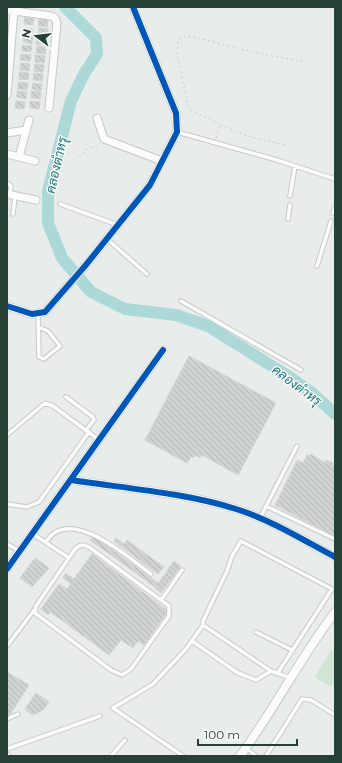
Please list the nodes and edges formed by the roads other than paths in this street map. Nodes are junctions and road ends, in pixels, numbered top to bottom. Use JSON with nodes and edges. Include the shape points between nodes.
{"nodes":[{"id":1,"x":133,"y":7,"type":"edge"},
{"id":2,"x":11,"y":10,"type":"edge"},
{"id":3,"x":7,"y":96,"type":"edge"},
{"id":4,"x":49,"y":108,"type":"dead end"},
{"id":5,"x":97,"y":118,"type":"dead end"},
{"id":6,"x":29,"y":120,"type":"dead end"},
{"id":7,"x":26,"y":130,"type":"junction"},
{"id":8,"x":177,"y":132,"type":"junction"},
{"id":9,"x":7,"y":133,"type":"edge"},
{"id":10,"x":7,"y":154,"type":"edge"},
{"id":11,"x":19,"y":157,"type":"junction"},
{"id":12,"x":35,"y":161,"type":"dead end"},
{"id":13,"x":162,"y":161,"type":"junction"},
{"id":14,"x":295,"y":166,"type":"junction"},
{"id":15,"x":335,"y":179,"type":"edge"},
{"id":16,"x":7,"y":183,"type":"edge"},
{"id":17,"x":11,"y":194,"type":"edge"},
{"id":18,"x":290,"y":196,"type":"dead end"},
{"id":19,"x":36,"y":200,"type":"dead end"},
{"id":20,"x":60,"y":204,"type":"dead end"},
{"id":21,"x":290,"y":205,"type":"dead end"},
{"id":22,"x":335,"y":207,"type":"edge"},
{"id":23,"x":333,"y":213,"type":"dead end"},
{"id":24,"x":13,"y":214,"type":"dead end"},
{"id":25,"x":288,"y":218,"type":"dead end"},
{"id":26,"x":331,"y":221,"type":"dead end"},
{"id":27,"x":118,"y":225,"type":"junction"},
{"id":28,"x":107,"y":239,"type":"junction"},
{"id":29,"x":317,"y":266,"type":"dead end"},
{"id":30,"x":147,"y":274,"type":"dead end"},
{"id":31,"x":181,"y":301,"type":"dead end"},
{"id":32,"x":7,"y":306,"type":"edge"},
{"id":33,"x":38,"y":314,"type":"junction"},
{"id":34,"x":38,"y":327,"type":"junction"},
{"id":35,"x":164,"y":350,"type":"dead end"},
{"id":36,"x":301,"y":370,"type":"dead end"},
{"id":37,"x":66,"y":397,"type":"dead end"},
{"id":38,"x":88,"y":431,"type":"junction"},
{"id":39,"x":7,"y":435,"type":"edge"},
{"id":40,"x":99,"y":440,"type":"junction"},
{"id":41,"x":297,"y":446,"type":"dead end"},
{"id":42,"x":71,"y":480,"type":"junction"},
{"id":43,"x":7,"y":504,"type":"edge"},
{"id":44,"x":266,"y":506,"type":"junction"},
{"id":45,"x":260,"y":518,"type":"junction"},
{"id":46,"x":33,"y":534,"type":"junction"},
{"id":47,"x":335,"y":539,"type":"edge"},
{"id":48,"x":46,"y":542,"type":"junction"},
{"id":49,"x":7,"y":544,"type":"edge"},
{"id":50,"x":20,"y":551,"type":"junction"},
{"id":51,"x":335,"y":557,"type":"edge"},
{"id":52,"x":69,"y":558,"type":"junction"},
{"id":53,"x":7,"y":569,"type":"edge"},
{"id":54,"x":182,"y":570,"type":"dead end"},
{"id":55,"x":152,"y":574,"type":"dead end"},
{"id":56,"x":162,"y":599,"type":"junction"},
{"id":57,"x":35,"y":609,"type":"junction"},
{"id":58,"x":335,"y":612,"type":"edge"},
{"id":59,"x":203,"y":625,"type":"junction"},
{"id":60,"x":256,"y":632,"type":"dead end"},
{"id":61,"x":192,"y":641,"type":"junction"},
{"id":62,"x":7,"y":646,"type":"edge"},
{"id":63,"x":292,"y":650,"type":"junction"},
{"id":64,"x":271,"y":672,"type":"junction"},
{"id":65,"x":276,"y":674,"type":"junction"},
{"id":66,"x":291,"y":678,"type":"junction"},
{"id":67,"x":18,"y":714,"type":"dead end"},
{"id":68,"x":335,"y":715,"type":"edge"},
{"id":69,"x":100,"y":716,"type":"dead end"},
{"id":70,"x":7,"y":719,"type":"edge"},
{"id":71,"x":125,"y":740,"type":"dead end"},
{"id":72,"x":246,"y":748,"type":"junction"},
{"id":73,"x":7,"y":749,"type":"edge"},
{"id":74,"x":111,"y":756,"type":"edge"},
{"id":75,"x":183,"y":756,"type":"edge"},
{"id":76,"x":240,"y":756,"type":"edge"},
{"id":77,"x":256,"y":756,"type":"edge"},
{"id":78,"x":266,"y":756,"type":"edge"}],
"edges":[{"from":1,"to":8,"type":"street","via":[[176,113]]},
{"from":2,"to":3,"type":"street"},
{"from":2,"to":4,"type":"street","via":[[51,16],[57,22]]},
{"from":5,"to":13,"type":"street","via":[[102,136],[109,142]]},
{"from":6,"to":7,"type":"street"},
{"from":7,"to":9,"type":"street"},
{"from":7,"to":11,"type":"street"},
{"from":8,"to":13,"type":"street"},
{"from":8,"to":14,"type":"lane"},
{"from":10,"to":11,"type":"street"},
{"from":11,"to":12,"type":"street"},
{"from":13,"to":27,"type":"street","via":[[150,185]]},
{"from":14,"to":15,"type":"lane"},
{"from":14,"to":18,"type":"lane"},
{"from":16,"to":17,"type":"lane","via":[[11,186]]},
{"from":17,"to":19,"type":"street"},
{"from":17,"to":24,"type":"lane"},
{"from":20,"to":27,"type":"lane"},
{"from":21,"to":25,"type":"lane"},
{"from":22,"to":23,"type":"lane"},
{"from":26,"to":29,"type":"lane"},
{"from":27,"to":28,"type":"street"},
{"from":28,"to":30,"type":"lane"},
{"from":28,"to":33,"type":"street","via":[[45,312]]},
{"from":31,"to":36,"type":"lane"},
{"from":32,"to":33,"type":"street"},
{"from":33,"to":34,"type":"lane"},
{"from":34,"to":34,"type":"lane","via":[[48,331],[60,346],[44,359],[39,357]]},
{"from":35,"to":40,"type":"street"},
{"from":37,"to":38,"type":"lane","via":[[93,417]]},
{"from":38,"to":39,"type":"lane","via":[[45,403]]},
{"from":38,"to":40,"type":"lane"},
{"from":38,"to":43,"type":"lane","via":[[39,502],[27,507]]},
{"from":40,"to":42,"type":"street"},
{"from":41,"to":44,"type":"lane"},
{"from":42,"to":45,"type":"street","via":[[210,502]]},
{"from":42,"to":46,"type":"street"},
{"from":44,"to":45,"type":"lane"},
{"from":44,"to":47,"type":"lane"},
{"from":45,"to":51,"type":"street"},
{"from":46,"to":48,"type":"lane"},
{"from":46,"to":50,"type":"street"},
{"from":48,"to":52,"type":"lane"},
{"from":48,"to":55,"type":"lane","via":[[51,534],[59,530],[90,533],[102,538]]},
{"from":49,"to":50,"type":"lane"},
{"from":50,"to":53,"type":"street"},
{"from":52,"to":56,"type":"lane","via":[[79,546],[89,547]]},
{"from":52,"to":57,"type":"lane"},
{"from":54,"to":56,"type":"lane"},
{"from":56,"to":57,"type":"lane","via":[[169,606],[170,616],[131,669],[122,674],[111,670],[36,615]]},
{"from":57,"to":62,"type":"lane"},
{"from":58,"to":66,"type":"street"},
{"from":59,"to":61,"type":"lane"},
{"from":59,"to":63,"type":"lane","via":[[232,556],[241,541],[332,589]]},
{"from":59,"to":64,"type":"lane"},
{"from":60,"to":63,"type":"lane"},
{"from":61,"to":64,"type":"lane","via":[[238,673],[256,680]]},
{"from":61,"to":75,"type":"lane","via":[[153,684],[113,708]]},
{"from":63,"to":65,"type":"lane"},
{"from":64,"to":65,"type":"lane"},
{"from":65,"to":66,"type":"lane"},
{"from":66,"to":72,"type":"street"},
{"from":67,"to":70,"type":"lane"},
{"from":68,"to":78,"type":"lane","via":[[311,700],[302,699]]},
{"from":69,"to":73,"type":"lane"},
{"from":71,"to":74,"type":"lane"},
{"from":72,"to":76,"type":"street"},
{"from":72,"to":77,"type":"lane"}]}
